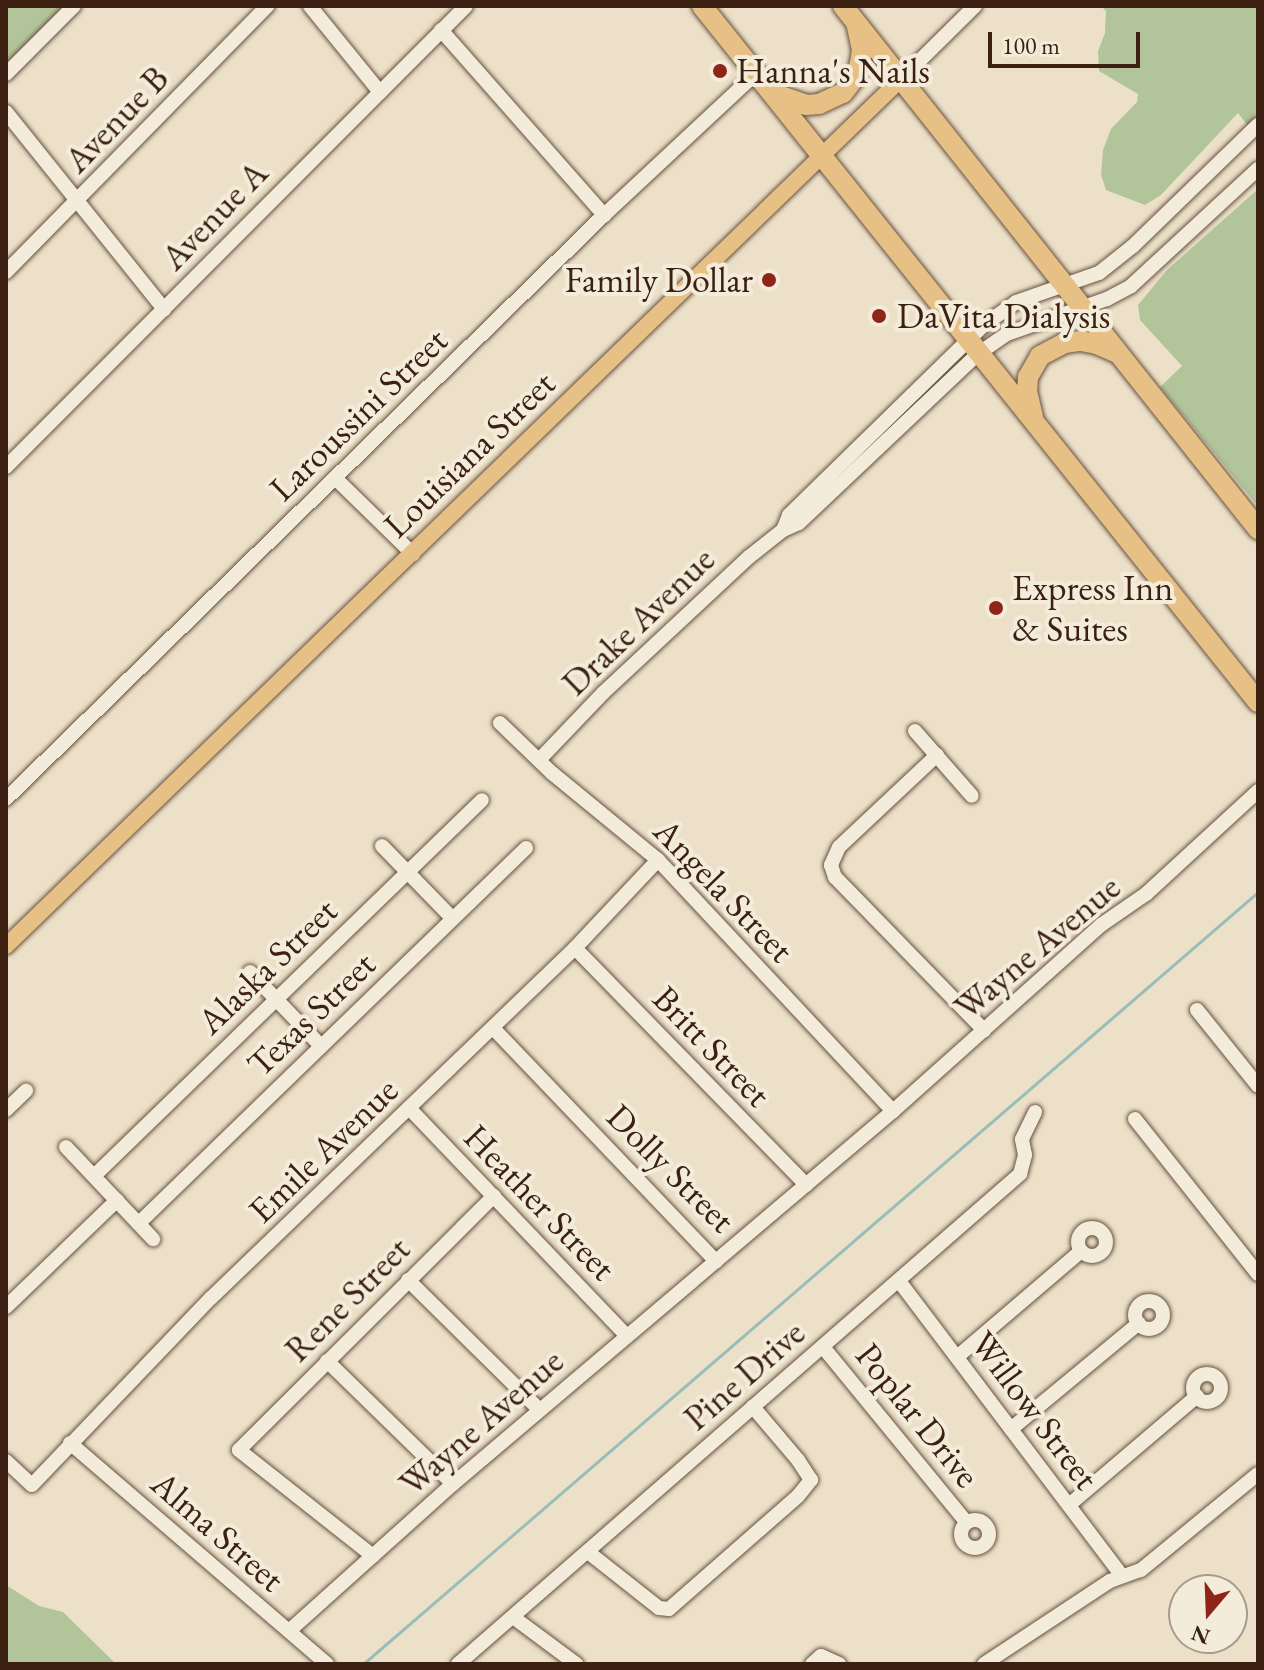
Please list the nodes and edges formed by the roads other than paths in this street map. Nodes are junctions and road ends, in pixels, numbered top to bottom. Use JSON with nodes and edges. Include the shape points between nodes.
{"nodes":[{"id":1,"x":74,"y":6,"type":"edge"},
{"id":2,"x":267,"y":6,"type":"edge"},
{"id":3,"x":310,"y":6,"type":"edge"},
{"id":4,"x":466,"y":6,"type":"edge"},
{"id":5,"x":702,"y":6,"type":"edge"},
{"id":6,"x":975,"y":6,"type":"edge"},
{"id":7,"x":849,"y":14,"type":"edge"},
{"id":8,"x":441,"y":30,"type":"junction"},
{"id":9,"x":6,"y":74,"type":"edge"},
{"id":10,"x":755,"y":74,"type":"junction"},
{"id":11,"x":901,"y":79,"type":"junction"},
{"id":12,"x":769,"y":91,"type":"junction"},
{"id":13,"x":380,"y":92,"type":"junction"},
{"id":14,"x":6,"y":112,"type":"edge"},
{"id":15,"x":1258,"y":125,"type":"edge"},
{"id":16,"x":822,"y":158,"type":"junction"},
{"id":17,"x":1258,"y":169,"type":"edge"},
{"id":18,"x":77,"y":201,"type":"junction"},
{"id":19,"x":604,"y":215,"type":"junction"},
{"id":20,"x":6,"y":272,"type":"edge"},
{"id":21,"x":1065,"y":286,"type":"junction"},
{"id":22,"x":1083,"y":308,"type":"junction"},
{"id":23,"x":164,"y":309,"type":"junction"},
{"id":24,"x":973,"y":347,"type":"junction"},
{"id":25,"x":1120,"y":355,"type":"junction"},
{"id":26,"x":1035,"y":425,"type":"junction"},
{"id":27,"x":6,"y":467,"type":"edge"},
{"id":28,"x":335,"y":478,"type":"junction"},
{"id":29,"x":1258,"y":529,"type":"edge"},
{"id":30,"x":413,"y":554,"type":"junction"},
{"id":31,"x":1258,"y":702,"type":"edge"},
{"id":32,"x":500,"y":723,"type":"dead end"},
{"id":33,"x":915,"y":731,"type":"dead end"},
{"id":34,"x":937,"y":755,"type":"junction"},
{"id":35,"x":539,"y":760,"type":"junction"},
{"id":36,"x":1258,"y":791,"type":"edge"},
{"id":37,"x":972,"y":796,"type":"dead end"},
{"id":38,"x":6,"y":799,"type":"edge"},
{"id":39,"x":482,"y":800,"type":"dead end"},
{"id":40,"x":382,"y":846,"type":"dead end"},
{"id":41,"x":526,"y":848,"type":"dead end"},
{"id":42,"x":658,"y":860,"type":"junction"},
{"id":43,"x":407,"y":872,"type":"junction"},
{"id":44,"x":452,"y":918,"type":"junction"},
{"id":45,"x":6,"y":946,"type":"edge"},
{"id":46,"x":575,"y":948,"type":"junction"},
{"id":47,"x":250,"y":972,"type":"dead end"},
{"id":48,"x":276,"y":999,"type":"junction"},
{"id":49,"x":1197,"y":1010,"type":"dead end"},
{"id":50,"x":493,"y":1028,"type":"junction"},
{"id":51,"x":984,"y":1030,"type":"junction"},
{"id":52,"x":321,"y":1046,"type":"junction"},
{"id":53,"x":1258,"y":1086,"type":"edge"},
{"id":54,"x":26,"y":1091,"type":"dead end"},
{"id":55,"x":409,"y":1108,"type":"junction"},
{"id":56,"x":6,"y":1110,"type":"edge"},
{"id":57,"x":893,"y":1111,"type":"junction"},
{"id":58,"x":1035,"y":1112,"type":"dead end"},
{"id":59,"x":1135,"y":1119,"type":"dead end"},
{"id":60,"x":852,"y":1146,"type":"joint"},
{"id":61,"x":66,"y":1147,"type":"dead end"},
{"id":62,"x":94,"y":1176,"type":"junction"},
{"id":63,"x":806,"y":1185,"type":"junction"},
{"id":64,"x":494,"y":1196,"type":"junction"},
{"id":65,"x":117,"y":1200,"type":"junction"},
{"id":66,"x":139,"y":1223,"type":"junction"},
{"id":67,"x":153,"y":1239,"type":"dead end"},
{"id":68,"x":1081,"y":1251,"type":"dead end"},
{"id":69,"x":716,"y":1261,"type":"junction"},
{"id":70,"x":1258,"y":1274,"type":"edge"},
{"id":71,"x":408,"y":1280,"type":"junction"},
{"id":72,"x":899,"y":1281,"type":"junction"},
{"id":73,"x":6,"y":1307,"type":"edge"},
{"id":74,"x":1139,"y":1323,"type":"dead end"},
{"id":75,"x":627,"y":1336,"type":"junction"},
{"id":76,"x":823,"y":1347,"type":"junction"},
{"id":77,"x":957,"y":1357,"type":"junction"},
{"id":78,"x":327,"y":1361,"type":"junction"},
{"id":79,"x":1197,"y":1396,"type":"dead end"},
{"id":80,"x":753,"y":1407,"type":"junction"},
{"id":81,"x":540,"y":1410,"type":"junction"},
{"id":82,"x":1011,"y":1429,"type":"junction"},
{"id":83,"x":70,"y":1443,"type":"junction"},
{"id":84,"x":6,"y":1461,"type":"edge"},
{"id":85,"x":1258,"y":1474,"type":"edge"},
{"id":86,"x":453,"y":1484,"type":"junction"},
{"id":87,"x":1069,"y":1505,"type":"junction"},
{"id":88,"x":966,"y":1522,"type":"dead end"},
{"id":89,"x":588,"y":1552,"type":"junction"},
{"id":90,"x":373,"y":1556,"type":"junction"},
{"id":91,"x":1122,"y":1576,"type":"junction"},
{"id":92,"x":513,"y":1617,"type":"junction"},
{"id":93,"x":289,"y":1631,"type":"junction"},
{"id":94,"x":327,"y":1664,"type":"edge"},
{"id":95,"x":458,"y":1664,"type":"edge"},
{"id":96,"x":576,"y":1664,"type":"edge"},
{"id":97,"x":812,"y":1664,"type":"edge"},
{"id":98,"x":839,"y":1664,"type":"edge"},
{"id":99,"x":984,"y":1664,"type":"edge"}],
"edges":[{"from":1,"to":9,"type":"street"},
{"from":2,"to":18,"type":"street","name":"Avenue B"},
{"from":3,"to":13,"type":"street"},
{"from":4,"to":8,"type":"street","name":"Avenue A"},
{"from":5,"to":10,"type":"highway"},
{"from":6,"to":11,"type":"street","name":"Louisiana Street"},
{"from":7,"to":11,"type":"highway"},
{"from":7,"to":12,"type":"highway","via":[[862,50],[843,93],[806,105]]},
{"from":8,"to":13,"type":"street","name":"Avenue A"},
{"from":8,"to":19,"type":"street"},
{"from":10,"to":12,"type":"highway"},
{"from":10,"to":19,"type":"street","name":"Laroussini Street"},
{"from":11,"to":16,"type":"main road","name":"Louisiana Street"},
{"from":11,"to":21,"type":"highway"},
{"from":12,"to":16,"type":"highway"},
{"from":13,"to":23,"type":"street","name":"Avenue A"},
{"from":14,"to":18,"type":"street"},
{"from":15,"to":21,"type":"street","name":"Drake Avenue","via":[[1115,261]]},
{"from":16,"to":24,"type":"highway"},
{"from":16,"to":30,"type":"main road","name":"Louisiana Street"},
{"from":17,"to":22,"type":"street","name":"Drake Avenue","via":[[1131,286]]},
{"from":18,"to":20,"type":"street","name":"Avenue B"},
{"from":18,"to":23,"type":"street"},
{"from":19,"to":28,"type":"street","name":"Laroussini Street"},
{"from":21,"to":22,"type":"highway"},
{"from":21,"to":24,"type":"street","name":"Drake Avenue","via":[[1016,302]]},
{"from":22,"to":24,"type":"street","name":"Drake Avenue"},
{"from":22,"to":25,"type":"highway"},
{"from":23,"to":27,"type":"street","name":"Avenue A"},
{"from":24,"to":26,"type":"highway"},
{"from":24,"to":35,"type":"street","name":"Drake Avenue","via":[[789,515],[783,530],[603,693]]},
{"from":25,"to":26,"type":"highway","via":[[1081,341],[1040,356],[1028,377]]},
{"from":25,"to":29,"type":"highway"},
{"from":26,"to":31,"type":"highway"},
{"from":28,"to":30,"type":"street"},
{"from":28,"to":38,"type":"street","name":"Laroussini Street"},
{"from":30,"to":45,"type":"main road","name":"Louisiana Street"},
{"from":32,"to":35,"type":"street","name":"Angela Street"},
{"from":33,"to":34,"type":"street"},
{"from":34,"to":37,"type":"street"},
{"from":34,"to":51,"type":"street","via":[[839,847],[831,865],[835,877]]},
{"from":35,"to":42,"type":"street","name":"Angela Street"},
{"from":36,"to":51,"type":"street","name":"Wayne Avenue"},
{"from":39,"to":43,"type":"street","name":"Alaska Street"},
{"from":40,"to":43,"type":"street"},
{"from":41,"to":44,"type":"street","name":"Texas Street"},
{"from":42,"to":46,"type":"street","name":"Emile Avenue"},
{"from":42,"to":57,"type":"street","name":"Angela Street"},
{"from":43,"to":44,"type":"street"},
{"from":43,"to":48,"type":"street","name":"Alaska Street"},
{"from":44,"to":52,"type":"street","name":"Texas Street"},
{"from":46,"to":50,"type":"street","name":"Emile Avenue"},
{"from":46,"to":63,"type":"street","name":"Britt Street"},
{"from":47,"to":48,"type":"street"},
{"from":48,"to":52,"type":"street"},
{"from":48,"to":62,"type":"street","name":"Alaska Street"},
{"from":49,"to":53,"type":"street"},
{"from":50,"to":55,"type":"street","name":"Emile Avenue"},
{"from":50,"to":69,"type":"street","name":"Dolly Street"},
{"from":51,"to":57,"type":"street","name":"Wayne Avenue"},
{"from":52,"to":66,"type":"street","name":"Texas Street"},
{"from":54,"to":56,"type":"street"},
{"from":55,"to":64,"type":"street","name":"Heather Street"},
{"from":55,"to":83,"type":"street","name":"Emile Avenue","via":[[211,1298]]},
{"from":57,"to":60,"type":"street","name":"Wayne Avenue"},
{"from":58,"to":72,"type":"street","name":"Pine Drive","via":[[1022,1139],[1020,1174]]},
{"from":59,"to":70,"type":"street"},
{"from":60,"to":63,"type":"street","name":"Dolly Street"},
{"from":61,"to":62,"type":"street"},
{"from":62,"to":65,"type":"street"},
{"from":63,"to":69,"type":"street","name":"Dolly Street"},
{"from":64,"to":71,"type":"street","name":"Rene Street"},
{"from":64,"to":75,"type":"street","name":"Heather Street"},
{"from":65,"to":66,"type":"street"},
{"from":65,"to":73,"type":"street"},
{"from":66,"to":67,"type":"street"},
{"from":68,"to":77,"type":"street"},
{"from":69,"to":75,"type":"street","name":"Wayne Avenue"},
{"from":71,"to":78,"type":"street","name":"Rene Street"},
{"from":71,"to":81,"type":"street"},
{"from":72,"to":76,"type":"street","name":"Pine Drive"},
{"from":72,"to":77,"type":"street","name":"Willow Street"},
{"from":74,"to":82,"type":"street"},
{"from":75,"to":81,"type":"street","name":"Wayne Avenue"},
{"from":76,"to":80,"type":"street","name":"Pine Drive"},
{"from":76,"to":88,"type":"street","name":"Poplar Drive"},
{"from":77,"to":82,"type":"street","name":"Willow Street"},
{"from":78,"to":86,"type":"street"},
{"from":78,"to":90,"type":"street","name":"Rene Street","via":[[239,1450]]},
{"from":79,"to":87,"type":"street"},
{"from":80,"to":89,"type":"street","name":"Pine Drive"},
{"from":80,"to":89,"type":"street","via":[[811,1480],[798,1496],[669,1609],[659,1608]]},
{"from":81,"to":86,"type":"street","name":"Wayne Avenue"},
{"from":82,"to":87,"type":"street","name":"Willow Street"},
{"from":83,"to":84,"type":"street","name":"Emile Avenue","via":[[32,1485]]},
{"from":83,"to":93,"type":"street","name":"Alma Street"},
{"from":85,"to":91,"type":"street","via":[[1141,1570]]},
{"from":86,"to":90,"type":"street","name":"Wayne Avenue"},
{"from":87,"to":91,"type":"street","name":"Willow Street"},
{"from":89,"to":92,"type":"street","name":"Pine Drive"},
{"from":90,"to":93,"type":"street","name":"Wayne Avenue"},
{"from":91,"to":99,"type":"street"},
{"from":92,"to":95,"type":"street","name":"Pine Drive"},
{"from":92,"to":96,"type":"street"},
{"from":93,"to":94,"type":"street","name":"Alma Street"},
{"from":97,"to":98,"type":"street","via":[[826,1656]]}]}
